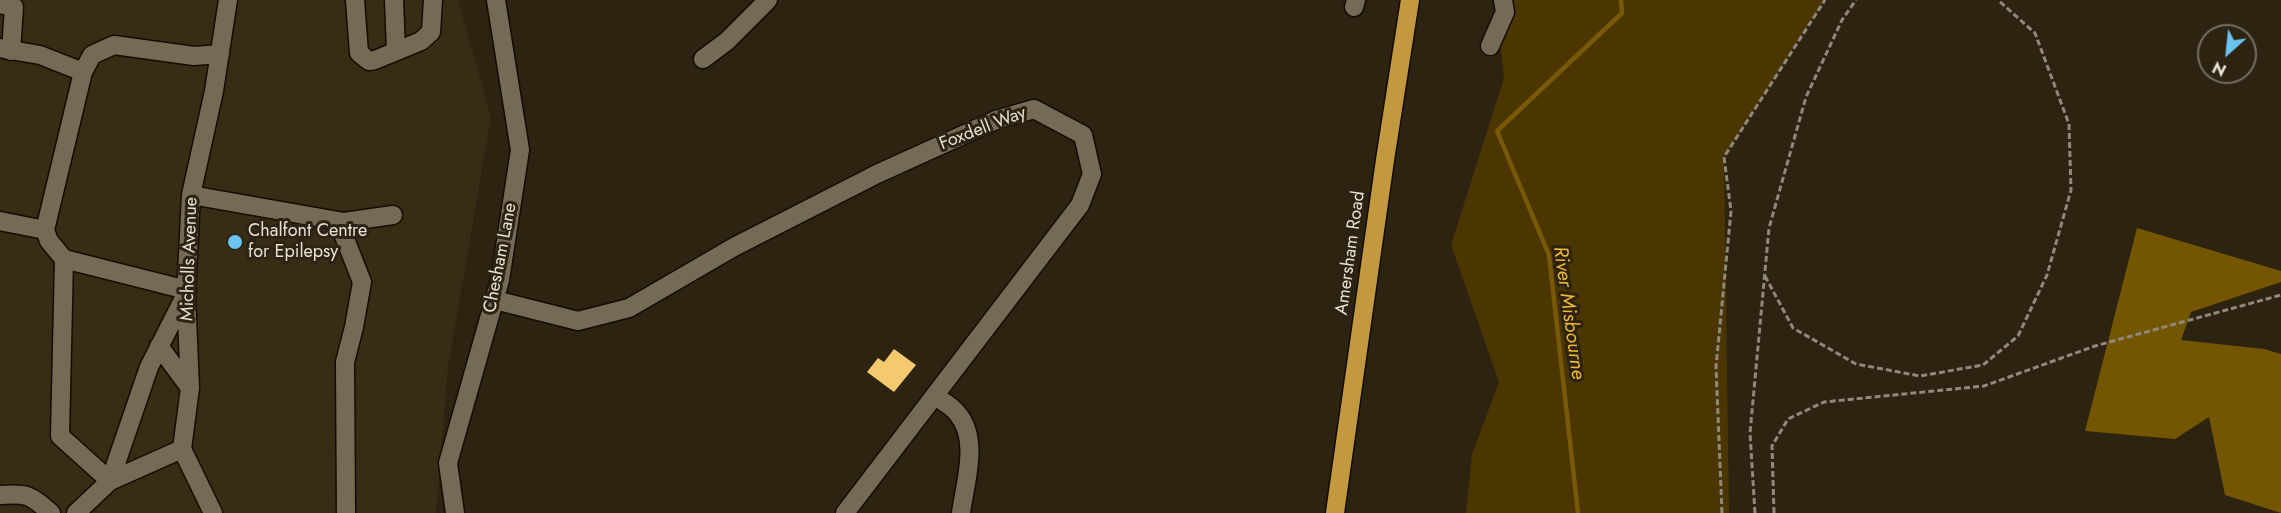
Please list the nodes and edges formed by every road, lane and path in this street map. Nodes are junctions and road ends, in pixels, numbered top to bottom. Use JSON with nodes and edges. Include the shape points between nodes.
{"nodes":[{"id":1,"x":228,"y":0,"type":"edge"},
{"id":2,"x":355,"y":0,"type":"edge"},
{"id":3,"x":394,"y":0,"type":"edge"},
{"id":4,"x":433,"y":0,"type":"edge"},
{"id":5,"x":496,"y":0,"type":"edge"},
{"id":6,"x":1410,"y":0,"type":"edge"},
{"id":7,"x":1503,"y":0,"type":"edge"},
{"id":8,"x":1825,"y":0,"type":"edge"},
{"id":9,"x":1856,"y":0,"type":"edge"},
{"id":10,"x":1998,"y":0,"type":"edge"},
{"id":11,"x":768,"y":1,"type":"edge"},
{"id":12,"x":0,"y":4,"type":"edge"},
{"id":13,"x":1490,"y":46,"type":"dead end"},
{"id":14,"x":6,"y":50,"type":"edge"},
{"id":15,"x":396,"y":50,"type":"junction"},
{"id":16,"x":220,"y":54,"type":"junction"},
{"id":17,"x":703,"y":59,"type":"dead end"},
{"id":18,"x":83,"y":72,"type":"junction"},
{"id":19,"x":191,"y":195,"type":"junction"},
{"id":20,"x":393,"y":215,"type":"dead end"},
{"id":21,"x":0,"y":221,"type":"edge"},
{"id":22,"x":338,"y":221,"type":"junction"},
{"id":23,"x":45,"y":230,"type":"junction"},
{"id":24,"x":64,"y":259,"type":"junction"},
{"id":25,"x":1765,"y":276,"type":"junction"},
{"id":26,"x":186,"y":292,"type":"junction"},
{"id":27,"x":2281,"y":295,"type":"edge"},
{"id":28,"x":495,"y":300,"type":"junction"},
{"id":29,"x":159,"y":346,"type":"junction"},
{"id":30,"x":190,"y":388,"type":"junction"},
{"id":31,"x":934,"y":396,"type":"junction"},
{"id":32,"x":182,"y":449,"type":"junction"},
{"id":33,"x":110,"y":481,"type":"junction"},
{"id":34,"x":0,"y":495,"type":"edge"},
{"id":35,"x":40,"y":513,"type":"edge"},
{"id":36,"x":51,"y":513,"type":"edge"},
{"id":37,"x":76,"y":513,"type":"edge"},
{"id":38,"x":213,"y":513,"type":"edge"},
{"id":39,"x":346,"y":513,"type":"edge"},
{"id":40,"x":455,"y":513,"type":"edge"},
{"id":41,"x":845,"y":513,"type":"edge"},
{"id":42,"x":961,"y":513,"type":"edge"},
{"id":43,"x":1335,"y":513,"type":"edge"},
{"id":44,"x":1722,"y":513,"type":"edge"},
{"id":45,"x":1755,"y":513,"type":"edge"},
{"id":46,"x":1774,"y":513,"type":"edge"}],
"edges":[{"from":1,"to":16,"type":"street","name":"Micholls Avenue"},
{"from":2,"to":15,"type":"street","via":[[359,52],[369,61]]},
{"from":3,"to":15,"type":"street"},
{"from":4,"to":15,"type":"street","via":[[430,32]]},
{"from":5,"to":28,"type":"street","name":"Chesham Lane","via":[[520,150]]},
{"from":6,"to":43,"type":"highway","name":"Amersham Road"},
{"from":7,"to":13,"type":"street","via":[[1505,12]]},
{"from":8,"to":44,"type":"path","via":[[1724,157],[1731,211],[1716,367]]},
{"from":9,"to":25,"type":"path","via":[[1842,20],[1806,97],[1769,228]]},
{"from":10,"to":25,"type":"path","via":[[2035,33],[2069,124],[2072,190],[2047,275],[2018,336],[1983,365],[1920,376],[1856,364],[1793,328]]},
{"from":11,"to":17,"type":"street"},
{"from":12,"to":14,"type":"street","via":[[14,7]]},
{"from":14,"to":18,"type":"street","via":[[40,55]]},
{"from":16,"to":18,"type":"street","via":[[194,56],[114,45],[92,55]]},
{"from":16,"to":19,"type":"street","name":"Micholls Avenue"},
{"from":18,"to":23,"type":"street"},
{"from":19,"to":22,"type":"street"},
{"from":19,"to":26,"type":"street","name":"Micholls Avenue"},
{"from":20,"to":22,"type":"street"},
{"from":21,"to":23,"type":"street"},
{"from":22,"to":39,"type":"street","via":[[362,282],[345,362]]},
{"from":23,"to":24,"type":"street"},
{"from":24,"to":26,"type":"street"},
{"from":24,"to":33,"type":"street","via":[[60,436]]},
{"from":25,"to":45,"type":"path","via":[[1750,433]]},
{"from":26,"to":29,"type":"street"},
{"from":26,"to":30,"type":"street","name":"Micholls Avenue"},
{"from":27,"to":46,"type":"path","via":[[2095,345],[1984,387],[1824,402],[1788,419],[1772,446]]},
{"from":28,"to":31,"type":"street","name":"Foxdell Way","via":[[578,321],[628,308],[734,247],[877,174],[996,120],[1034,109],[1083,135],[1092,174],[1080,205]]},
{"from":28,"to":40,"type":"street","name":"Chesham Lane","via":[[448,463]]},
{"from":29,"to":30,"type":"street"},
{"from":29,"to":33,"type":"street"},
{"from":30,"to":32,"type":"street","name":"Micholls Avenue"},
{"from":31,"to":41,"type":"street","name":"Foxdell Way"},
{"from":31,"to":42,"type":"street","via":[[957,413],[968,432],[970,444]]},
{"from":32,"to":33,"type":"street"},
{"from":32,"to":38,"type":"street"},
{"from":33,"to":37,"type":"street"},
{"from":34,"to":36,"type":"street","via":[[22,494]]},
{"from":35,"to":36,"type":"street"}]}
